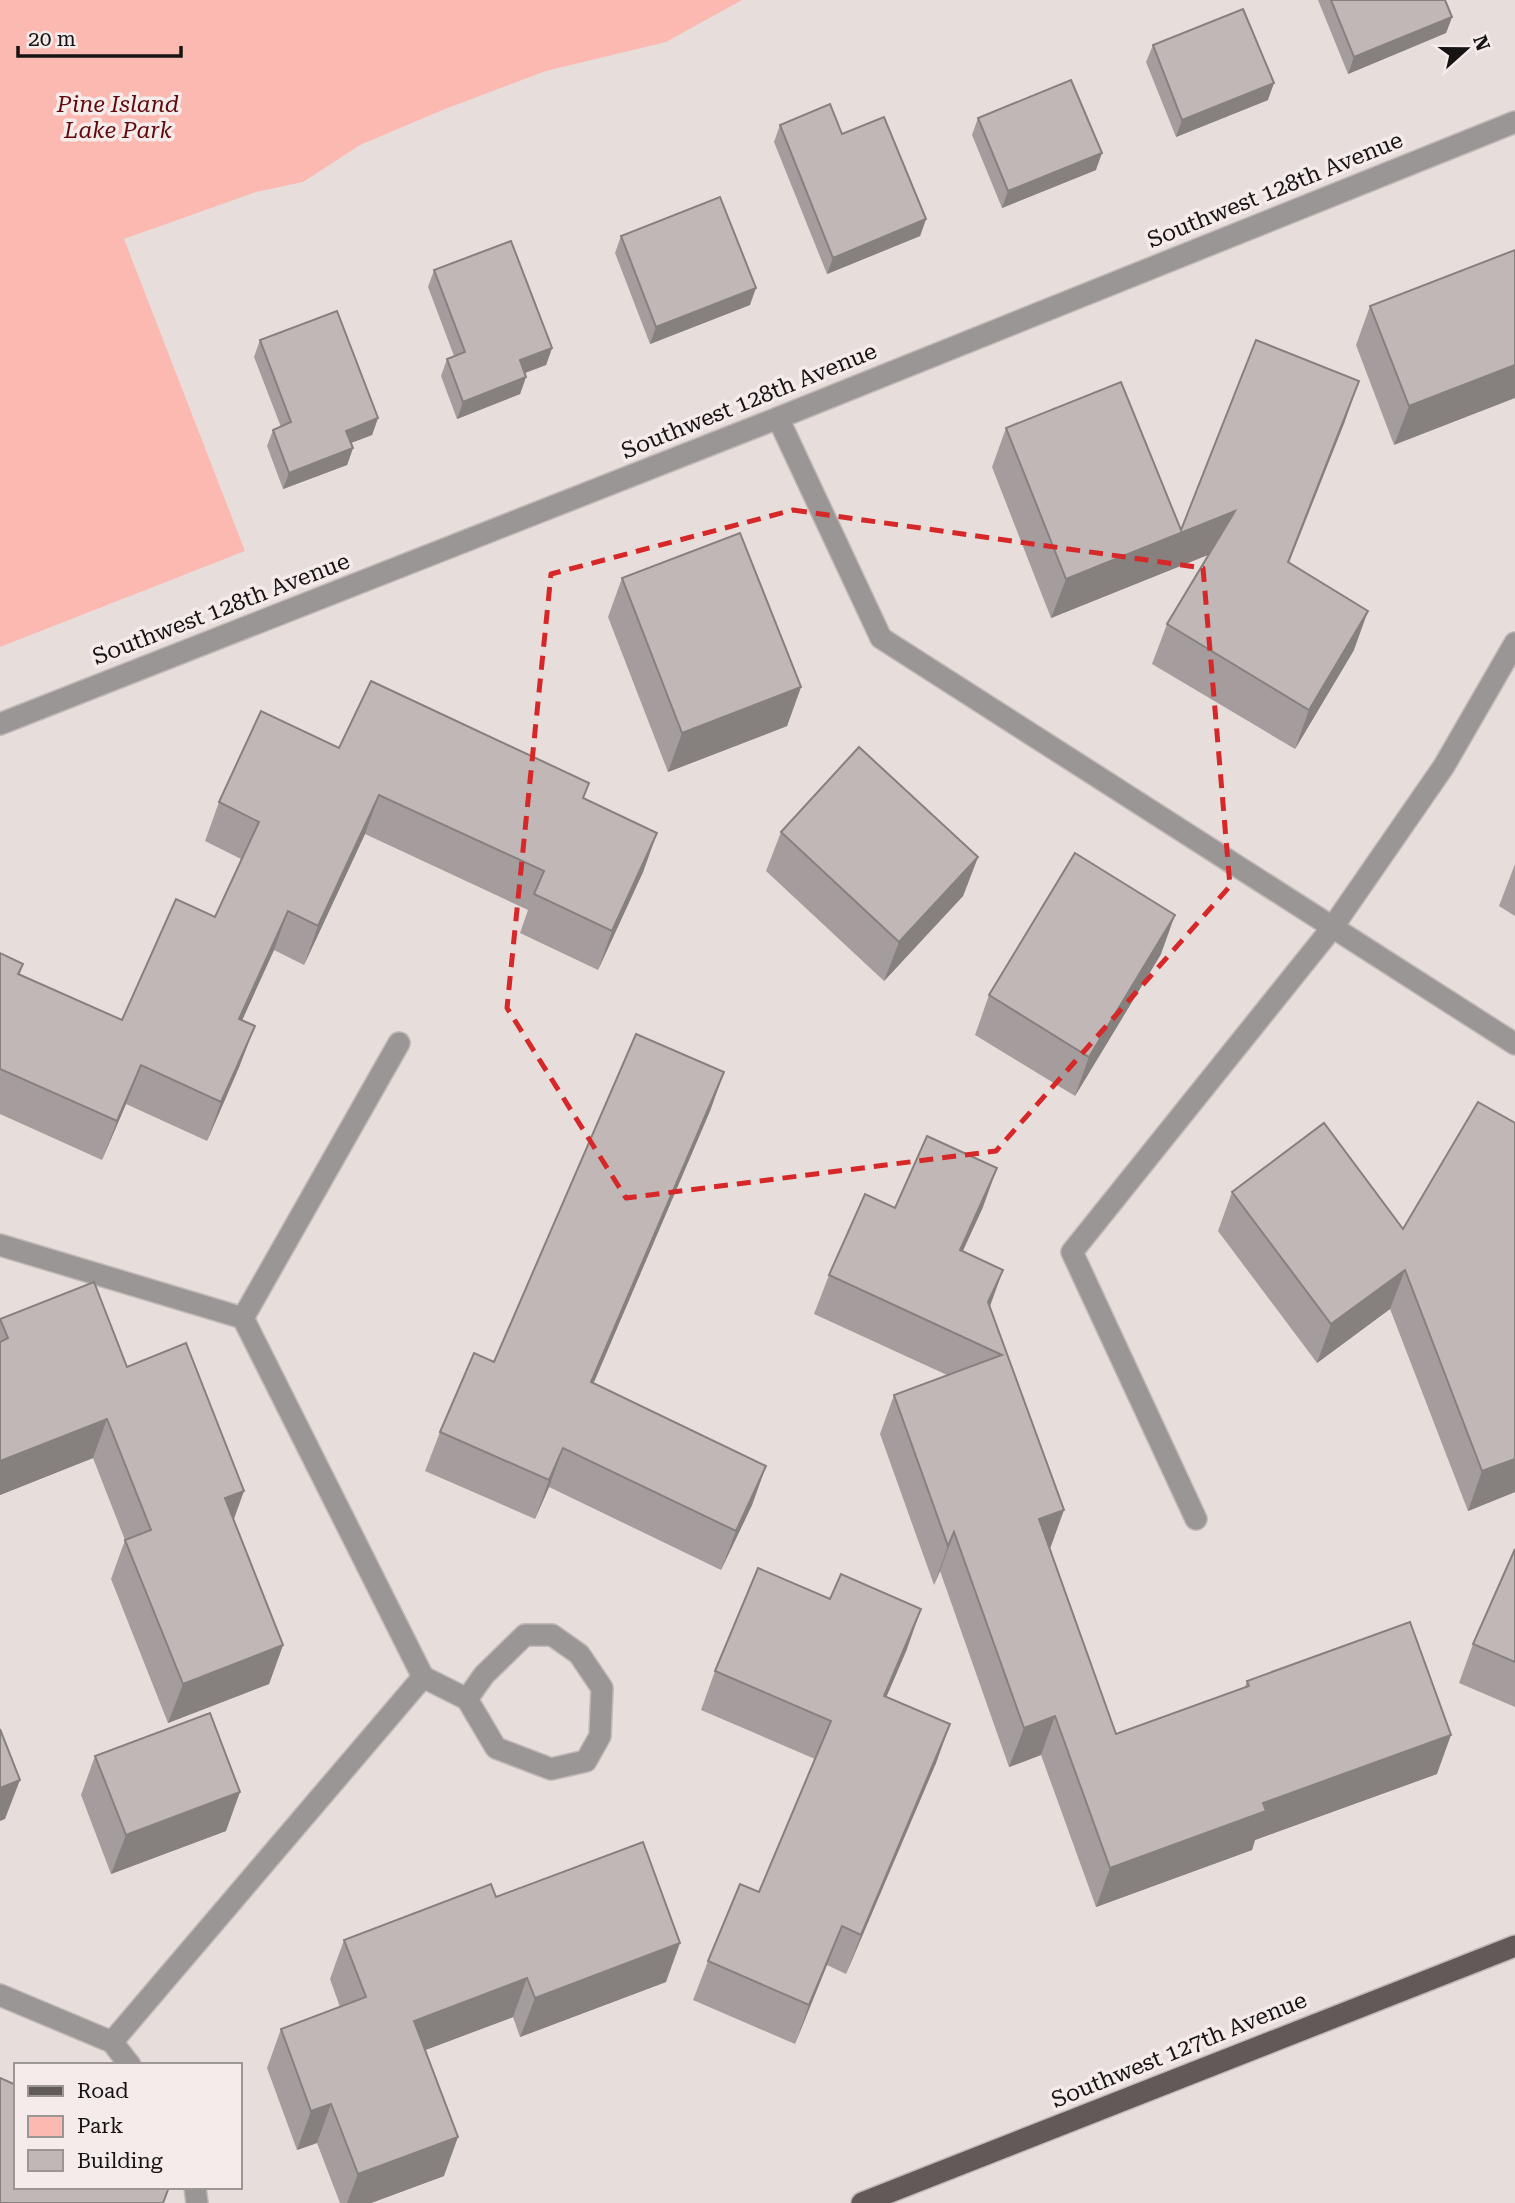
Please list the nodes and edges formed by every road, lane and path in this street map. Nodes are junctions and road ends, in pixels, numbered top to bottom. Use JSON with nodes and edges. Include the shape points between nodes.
{"nodes":[{"id":1,"x":1515,"y":122,"type":"edge"},
{"id":2,"x":778,"y":418,"type":"junction"},
{"id":3,"x":1515,"y":643,"type":"edge"},
{"id":4,"x":0,"y":724,"type":"edge"},
{"id":5,"x":1332,"y":928,"type":"junction"},
{"id":6,"x":399,"y":1043,"type":"dead end"},
{"id":7,"x":1515,"y":1045,"type":"edge"},
{"id":8,"x":0,"y":1245,"type":"edge"},
{"id":9,"x":243,"y":1318,"type":"junction"},
{"id":10,"x":1196,"y":1519,"type":"dead end"},
{"id":11,"x":423,"y":1677,"type":"junction"},
{"id":12,"x":467,"y":1699,"type":"junction"},
{"id":13,"x":1515,"y":1946,"type":"edge"},
{"id":14,"x":0,"y":1995,"type":"edge"},
{"id":15,"x":112,"y":2042,"type":"junction"},
{"id":16,"x":128,"y":2063,"type":"edge"},
{"id":17,"x":862,"y":2203,"type":"edge"}],
"edges":[{"from":1,"to":2,"type":"street","name":"Southwest 128th Avenue"},
{"from":2,"to":4,"type":"street","name":"Southwest 128th Avenue"},
{"from":2,"to":5,"type":"street","via":[[881,638]]},
{"from":3,"to":5,"type":"street","via":[[1444,766]]},
{"from":5,"to":7,"type":"street"},
{"from":5,"to":10,"type":"street","via":[[1072,1252]]},
{"from":6,"to":9,"type":"street"},
{"from":8,"to":9,"type":"street"},
{"from":9,"to":11,"type":"street"},
{"from":11,"to":12,"type":"street"},
{"from":11,"to":15,"type":"street"},
{"from":12,"to":12,"type":"street","via":[[484,1675],[525,1635],[552,1635],[579,1654],[602,1688],[600,1736],[586,1761],[551,1769],[496,1748]]},
{"from":13,"to":17,"type":"main road","name":"Southwest 127th Avenue"},
{"from":14,"to":15,"type":"street"},
{"from":15,"to":16,"type":"street"}]}
